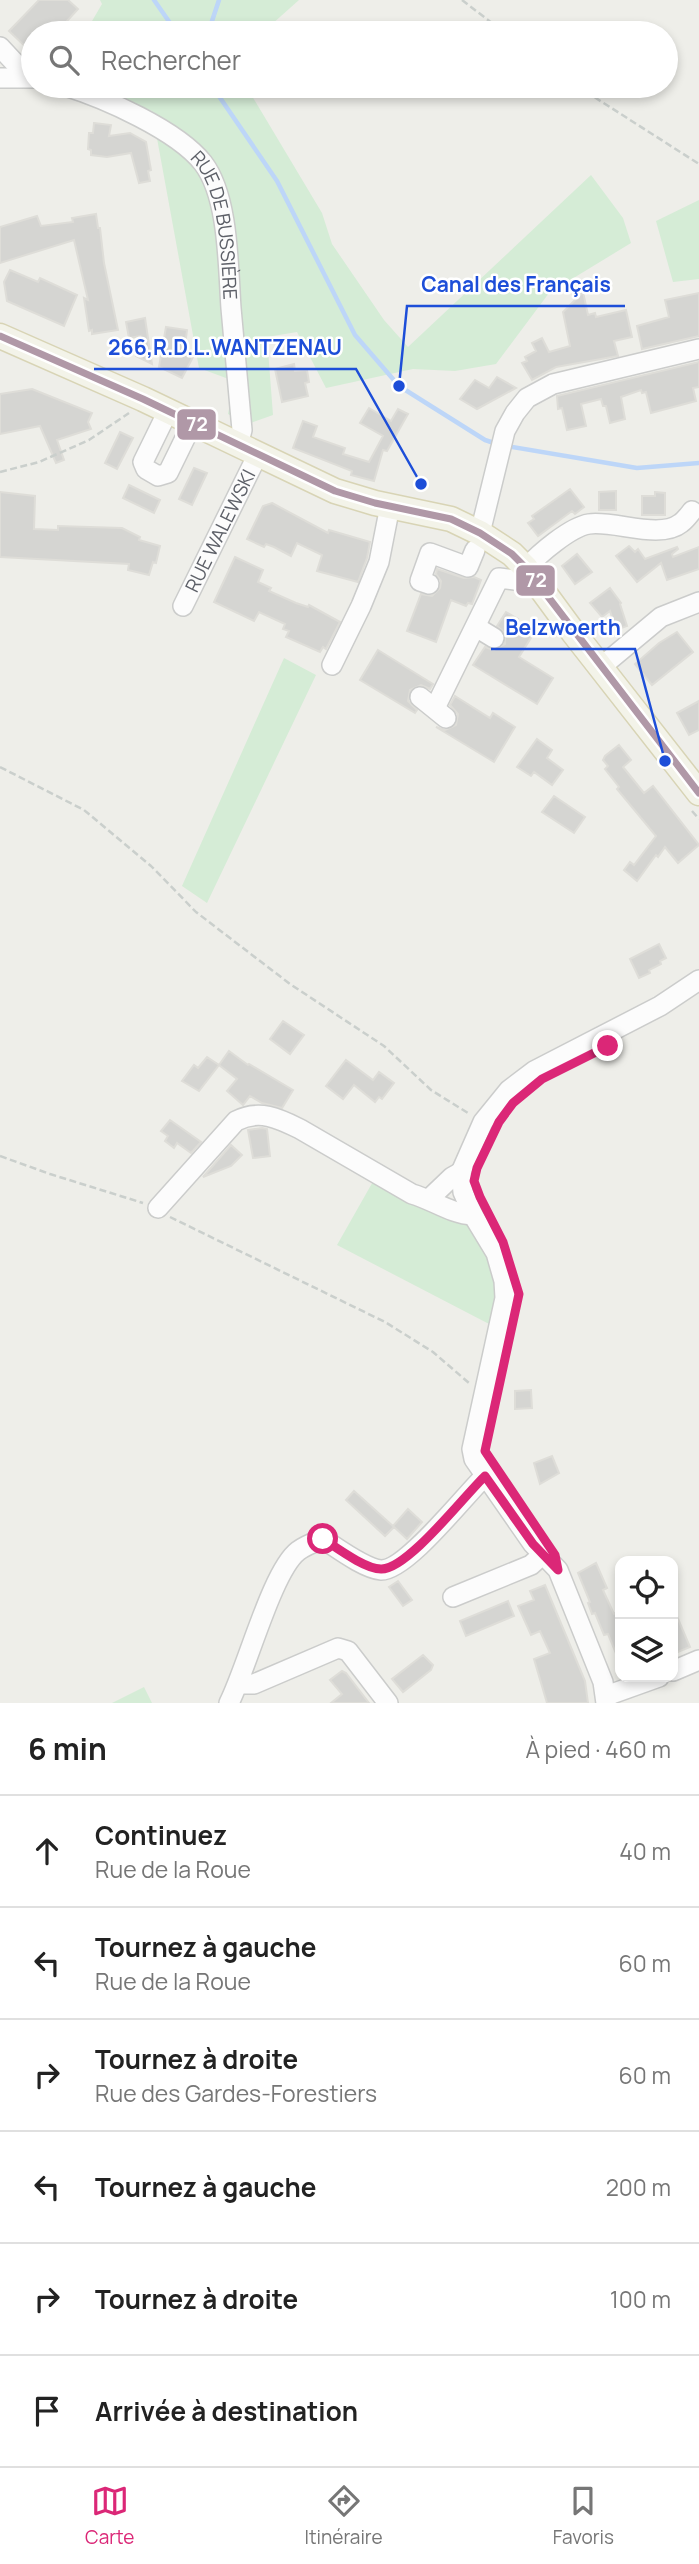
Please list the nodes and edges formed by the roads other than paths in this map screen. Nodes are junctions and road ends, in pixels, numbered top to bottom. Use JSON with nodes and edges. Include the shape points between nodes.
{"nodes":[{"id":1,"x":0,"y":47,"type":"edge"},
{"id":2,"x":21,"y":68,"type":"edge"},
{"id":3,"x":0,"y":78,"type":"edge"},
{"id":4,"x":21,"y":78,"type":"edge"},
{"id":5,"x":93,"y":98,"type":"edge"},
{"id":6,"x":0,"y":336,"type":"edge"},
{"id":7,"x":699,"y":349,"type":"edge"},
{"id":8,"x":168,"y":411,"type":"junction"},
{"id":9,"x":193,"y":422,"type":"junction"},
{"id":10,"x":248,"y":449,"type":"junction"},
{"id":11,"x":390,"y":506,"type":"junction"},
{"id":12,"x":692,"y":511,"type":"dead end"},
{"id":13,"x":478,"y":541,"type":"junction"},
{"id":14,"x":520,"y":574,"type":"junction"},
{"id":15,"x":429,"y":584,"type":"dead end"},
{"id":16,"x":699,"y":602,"type":"edge"},
{"id":17,"x":183,"y":606,"type":"dead end"},
{"id":18,"x":477,"y":627,"type":"junction"},
{"id":19,"x":494,"y":638,"type":"dead end"},
{"id":20,"x":332,"y":665,"type":"dead end"},
{"id":21,"x":601,"y":667,"type":"junction"},
{"id":22,"x":434,"y":708,"type":"dead end"},
{"id":23,"x":696,"y":802,"type":"edge"},
{"id":24,"x":699,"y":981,"type":"edge"},
{"id":25,"x":461,"y":1172,"type":"junction"},
{"id":26,"x":429,"y":1199,"type":"junction"},
{"id":27,"x":158,"y":1208,"type":"road end"},
{"id":28,"x":472,"y":1215,"type":"junction"},
{"id":29,"x":485,"y":1476,"type":"junction"},
{"id":30,"x":542,"y":1555,"type":"junction"},
{"id":31,"x":453,"y":1597,"type":"dead end"},
{"id":32,"x":699,"y":1660,"type":"edge"},
{"id":33,"x":678,"y":1669,"type":"edge"},
{"id":34,"x":647,"y":1682,"type":"edge"},
{"id":35,"x":239,"y":1684,"type":"junction"},
{"id":36,"x":606,"y":1700,"type":"edge"},
{"id":37,"x":229,"y":1703,"type":"edge"},
{"id":38,"x":388,"y":1703,"type":"edge"}],
"edges":[{"from":1,"to":2,"type":"street"},
{"from":3,"to":4,"type":"street"},
{"from":5,"to":10,"type":"street","name":"RUE DE BUSSIÈRE","via":[[179,141],[203,164],[219,196],[242,430]]},
{"from":6,"to":8,"type":"main road"},
{"from":7,"to":13,"type":"street","via":[[553,384],[527,398],[505,431]]},
{"from":8,"to":9,"type":"main road"},
{"from":8,"to":9,"type":"street","via":[[143,462],[158,476],[167,473]]},
{"from":9,"to":10,"type":"main road"},
{"from":10,"to":11,"type":"main road","via":[[335,491]]},
{"from":10,"to":17,"type":"street","name":"RUE WALEWSKI"},
{"from":11,"to":13,"type":"main road","via":[[451,519]]},
{"from":11,"to":20,"type":"street","via":[[379,562]]},
{"from":12,"to":14,"type":"street","via":[[679,525],[660,530],[579,527]]},
{"from":13,"to":14,"type":"main road","via":[[512,554]]},
{"from":13,"to":15,"type":"street","via":[[468,567],[430,553],[420,581]]},
{"from":14,"to":18,"type":"street","via":[[499,578]]},
{"from":14,"to":21,"type":"main road"},
{"from":16,"to":21,"type":"street","via":[[661,617]]},
{"from":18,"to":19,"type":"street"},
{"from":18,"to":22,"type":"street"},
{"from":21,"to":23,"type":"main road"},
{"from":24,"to":25,"type":"street","via":[[534,1071],[509,1090],[483,1122]]},
{"from":25,"to":26,"type":"street"},
{"from":25,"to":28,"type":"street"},
{"from":26,"to":27,"type":"street","via":[[412,1194],[281,1120],[248,1115],[236,1121]]},
{"from":26,"to":28,"type":"street","via":[[458,1214]]},
{"from":28,"to":29,"type":"street","via":[[496,1253],[505,1281],[472,1449]]},
{"from":29,"to":30,"type":"street"},
{"from":29,"to":35,"type":"street","via":[[425,1541],[391,1568],[369,1566],[323,1539],[298,1551],[277,1583]]},
{"from":30,"to":31,"type":"street","via":[[531,1565]]},
{"from":30,"to":36,"type":"street","via":[[558,1570],[566,1587]]},
{"from":32,"to":33,"type":"street"},
{"from":34,"to":36,"type":"street"},
{"from":35,"to":37,"type":"street"},
{"from":35,"to":38,"type":"street","via":[[254,1684],[338,1648],[348,1651]]}]}
